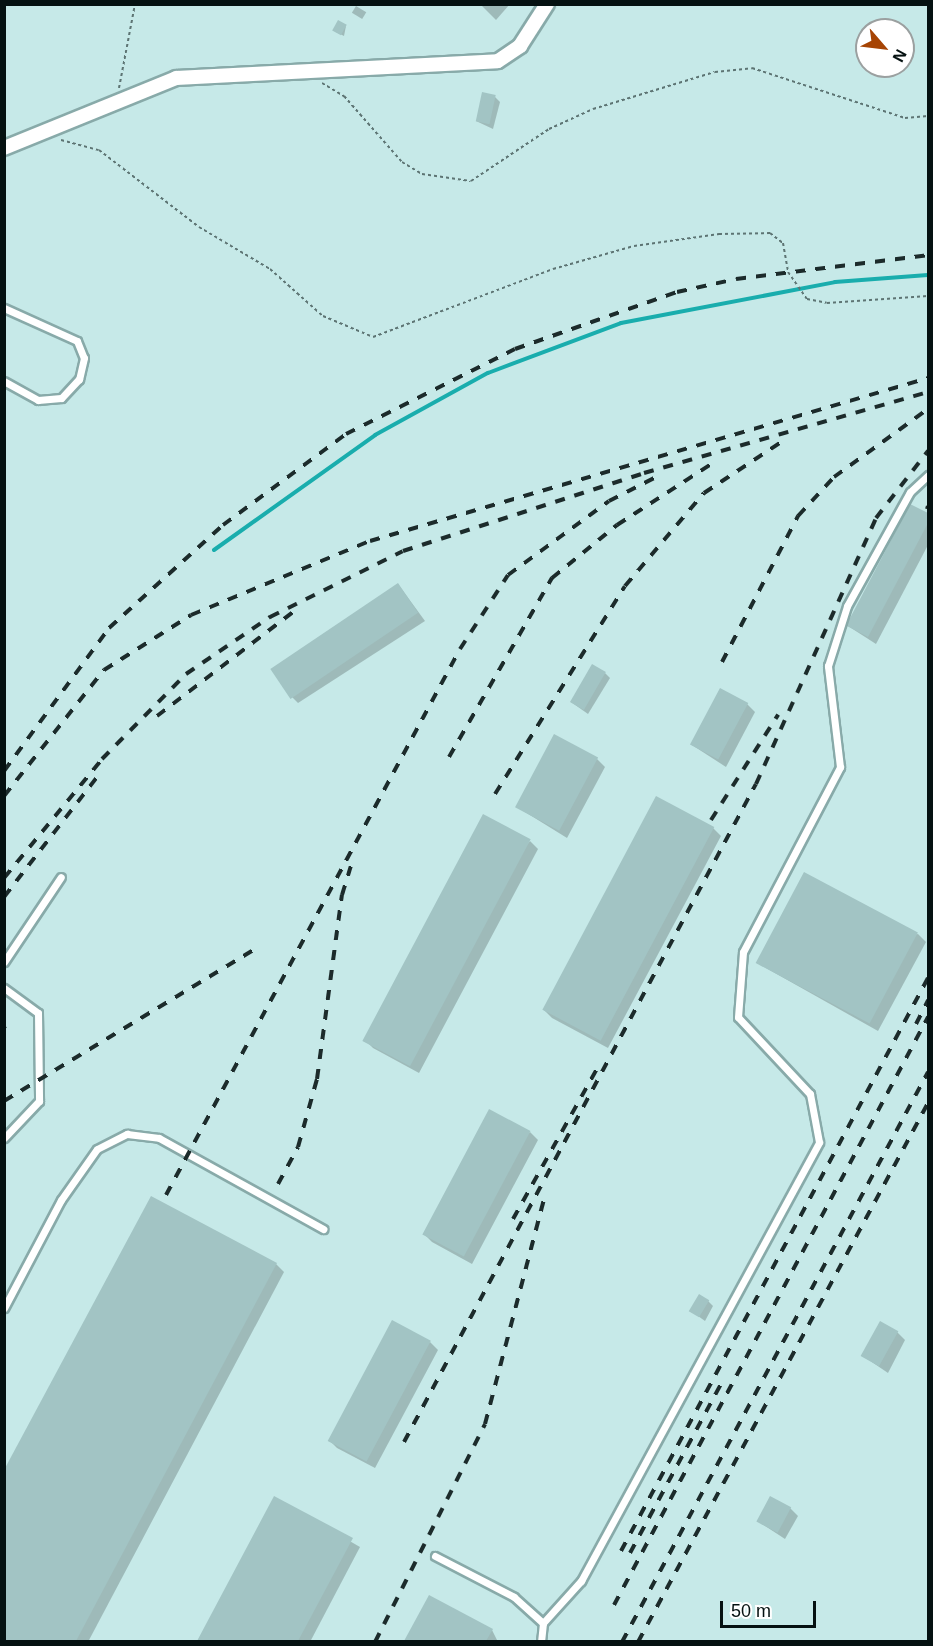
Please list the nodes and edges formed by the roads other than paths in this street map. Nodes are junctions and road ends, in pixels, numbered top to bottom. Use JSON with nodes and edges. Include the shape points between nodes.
{"nodes":[{"id":1,"x":547,"y":4,"type":"edge"},
{"id":2,"x":4,"y":148,"type":"edge"},
{"id":3,"x":4,"y":308,"type":"edge"},
{"id":4,"x":4,"y":381,"type":"edge"},
{"id":5,"x":928,"y":475,"type":"edge"},
{"id":6,"x":61,"y":877,"type":"dead end"},
{"id":7,"x":4,"y":962,"type":"edge"},
{"id":8,"x":4,"y":988,"type":"edge"},
{"id":9,"x":4,"y":1138,"type":"edge"},
{"id":10,"x":323,"y":1229,"type":"dead end"},
{"id":11,"x":4,"y":1308,"type":"edge"},
{"id":12,"x":435,"y":1556,"type":"dead end"},
{"id":13,"x":543,"y":1623,"type":"junction"},
{"id":14,"x":541,"y":1641,"type":"edge"}],
"edges":[{"from":1,"to":2,"type":"street","via":[[520,46],[498,61],[176,78]]},
{"from":3,"to":4,"type":"lane","via":[[77,341],[84,358],[79,379],[61,399],[38,400]]},
{"from":5,"to":13,"type":"lane","via":[[910,492],[847,606],[828,666],[840,767],[743,952],[738,1017],[810,1094],[819,1142],[581,1581]]},
{"from":6,"to":7,"type":"lane"},
{"from":8,"to":9,"type":"lane","via":[[38,1013],[39,1101]]},
{"from":10,"to":11,"type":"lane","via":[[159,1138],[127,1134],[97,1149],[67,1191]]},
{"from":12,"to":13,"type":"lane","via":[[514,1597]]},
{"from":13,"to":14,"type":"lane"}]}
